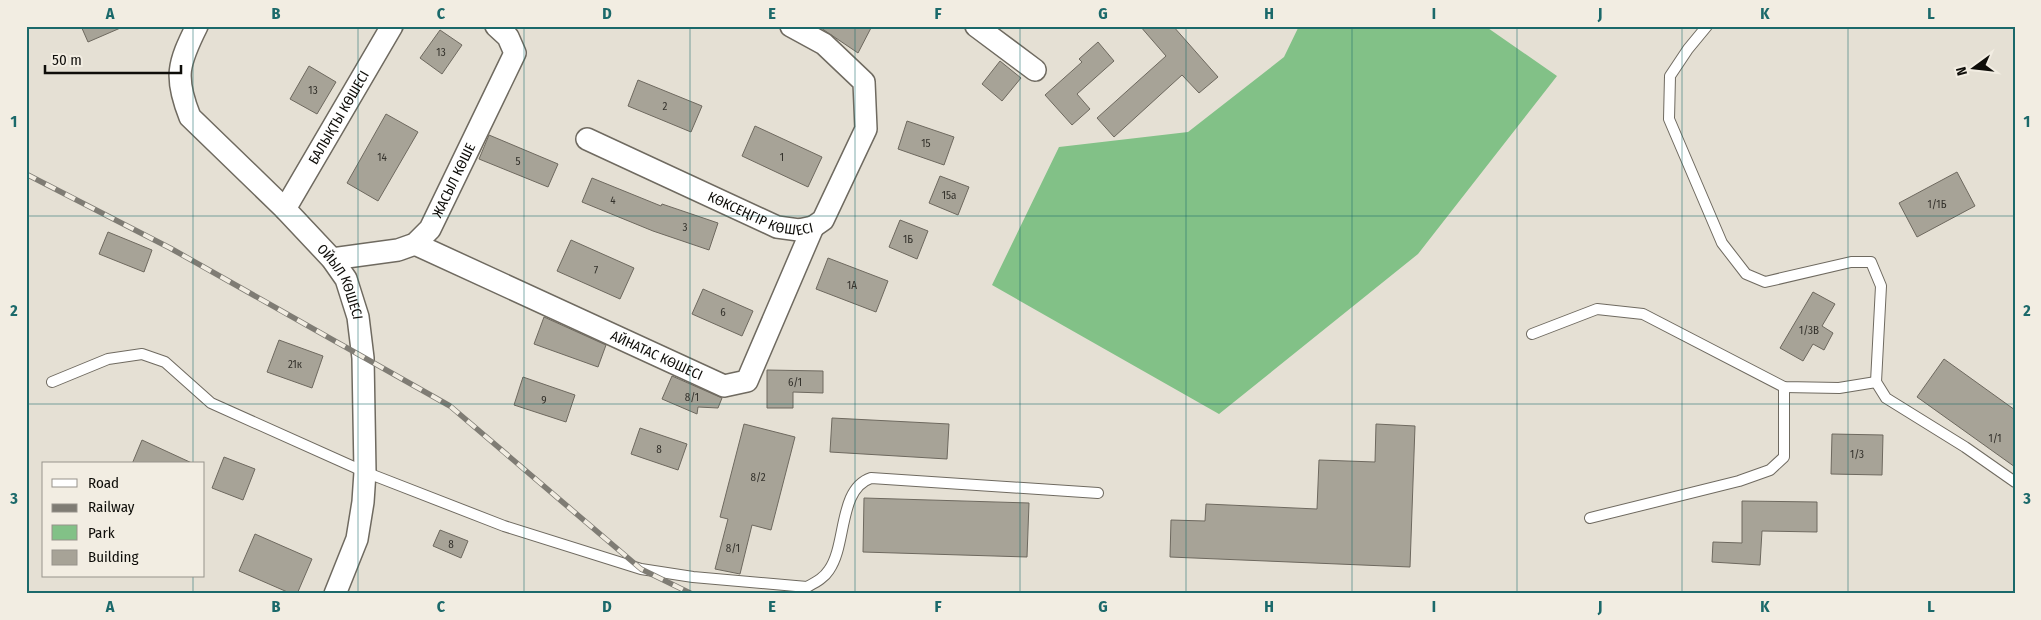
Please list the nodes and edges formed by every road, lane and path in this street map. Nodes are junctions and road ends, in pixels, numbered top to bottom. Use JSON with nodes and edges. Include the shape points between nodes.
{"nodes":[{"id":1,"x":197,"y":26,"type":"edge"},
{"id":2,"x":392,"y":26,"type":"edge"},
{"id":3,"x":790,"y":26,"type":"edge"},
{"id":4,"x":976,"y":26,"type":"edge"},
{"id":5,"x":1707,"y":26,"type":"edge"},
{"id":6,"x":502,"y":32,"type":"edge"},
{"id":7,"x":1035,"y":70,"type":"dead end"},
{"id":8,"x":587,"y":139,"type":"dead end"},
{"id":9,"x":286,"y":209,"type":"junction"},
{"id":10,"x":813,"y":226,"type":"junction"},
{"id":11,"x":415,"y":244,"type":"junction"},
{"id":12,"x":332,"y":259,"type":"junction"},
{"id":13,"x":1532,"y":334,"type":"dead end"},
{"id":14,"x":52,"y":382,"type":"dead end"},
{"id":15,"x":1876,"y":382,"type":"junction"},
{"id":16,"x":1784,"y":387,"type":"junction"},
{"id":17,"x":365,"y":472,"type":"junction"},
{"id":18,"x":2015,"y":482,"type":"edge"},
{"id":19,"x":1098,"y":493,"type":"dead end"},
{"id":20,"x":1590,"y":518,"type":"dead end"},
{"id":21,"x":335,"y":594,"type":"edge"}],
"edges":[{"from":1,"to":9,"type":"street","name":"ОЙЫЛ КӨШЕСІ","via":[[181,58],[179,70],[183,99],[190,118]]},
{"from":2,"to":9,"type":"street","name":"БАЛЫҚТЫ КӨШЕСІ"},
{"from":3,"to":10,"type":"street","name":"КӨКСЕҢГІР КӨШЕСІ","via":[[824,44],[864,82],[866,129],[823,220]]},
{"from":4,"to":7,"type":"street"},
{"from":5,"to":15,"type":"lane","via":[[1670,76],[1670,119],[1722,243],[1746,274],[1765,282],[1851,262],[1871,262],[1881,286]]},
{"from":6,"to":11,"type":"street","name":"ЖАСЫЛ КӨШЕ","via":[[515,53],[512,61],[430,229]]},
{"from":8,"to":10,"type":"street","name":"КӨКСЕҢГІР КӨШЕСІ","via":[[777,227],[798,230]]},
{"from":9,"to":12,"type":"street","name":"ОЙЫЛ КӨШЕСІ"},
{"from":10,"to":11,"type":"street","name":"АЙНАТАС КӨШЕСІ","via":[[747,381],[724,386]]},
{"from":11,"to":12,"type":"street","via":[[398,250]]},
{"from":12,"to":17,"type":"street","name":"ОЙЫЛ КӨШЕСІ","via":[[346,279],[358,317],[363,358]]},
{"from":13,"to":16,"type":"lane","via":[[1597,309],[1643,314]]},
{"from":14,"to":17,"type":"lane","via":[[108,359],[142,354],[165,362],[211,403]]},
{"from":15,"to":16,"type":"lane","via":[[1839,388]]},
{"from":15,"to":18,"type":"lane","via":[[1886,398]]},
{"from":16,"to":20,"type":"lane","via":[[1784,457],[1770,470],[1739,481]]},
{"from":17,"to":19,"type":"lane","via":[[504,526],[641,569],[693,578],[807,586],[820,580],[829,570],[837,553],[854,489],[870,478]]},
{"from":17,"to":21,"type":"street","name":"ОЙЫЛ КӨШЕСІ","via":[[357,539]]}]}
